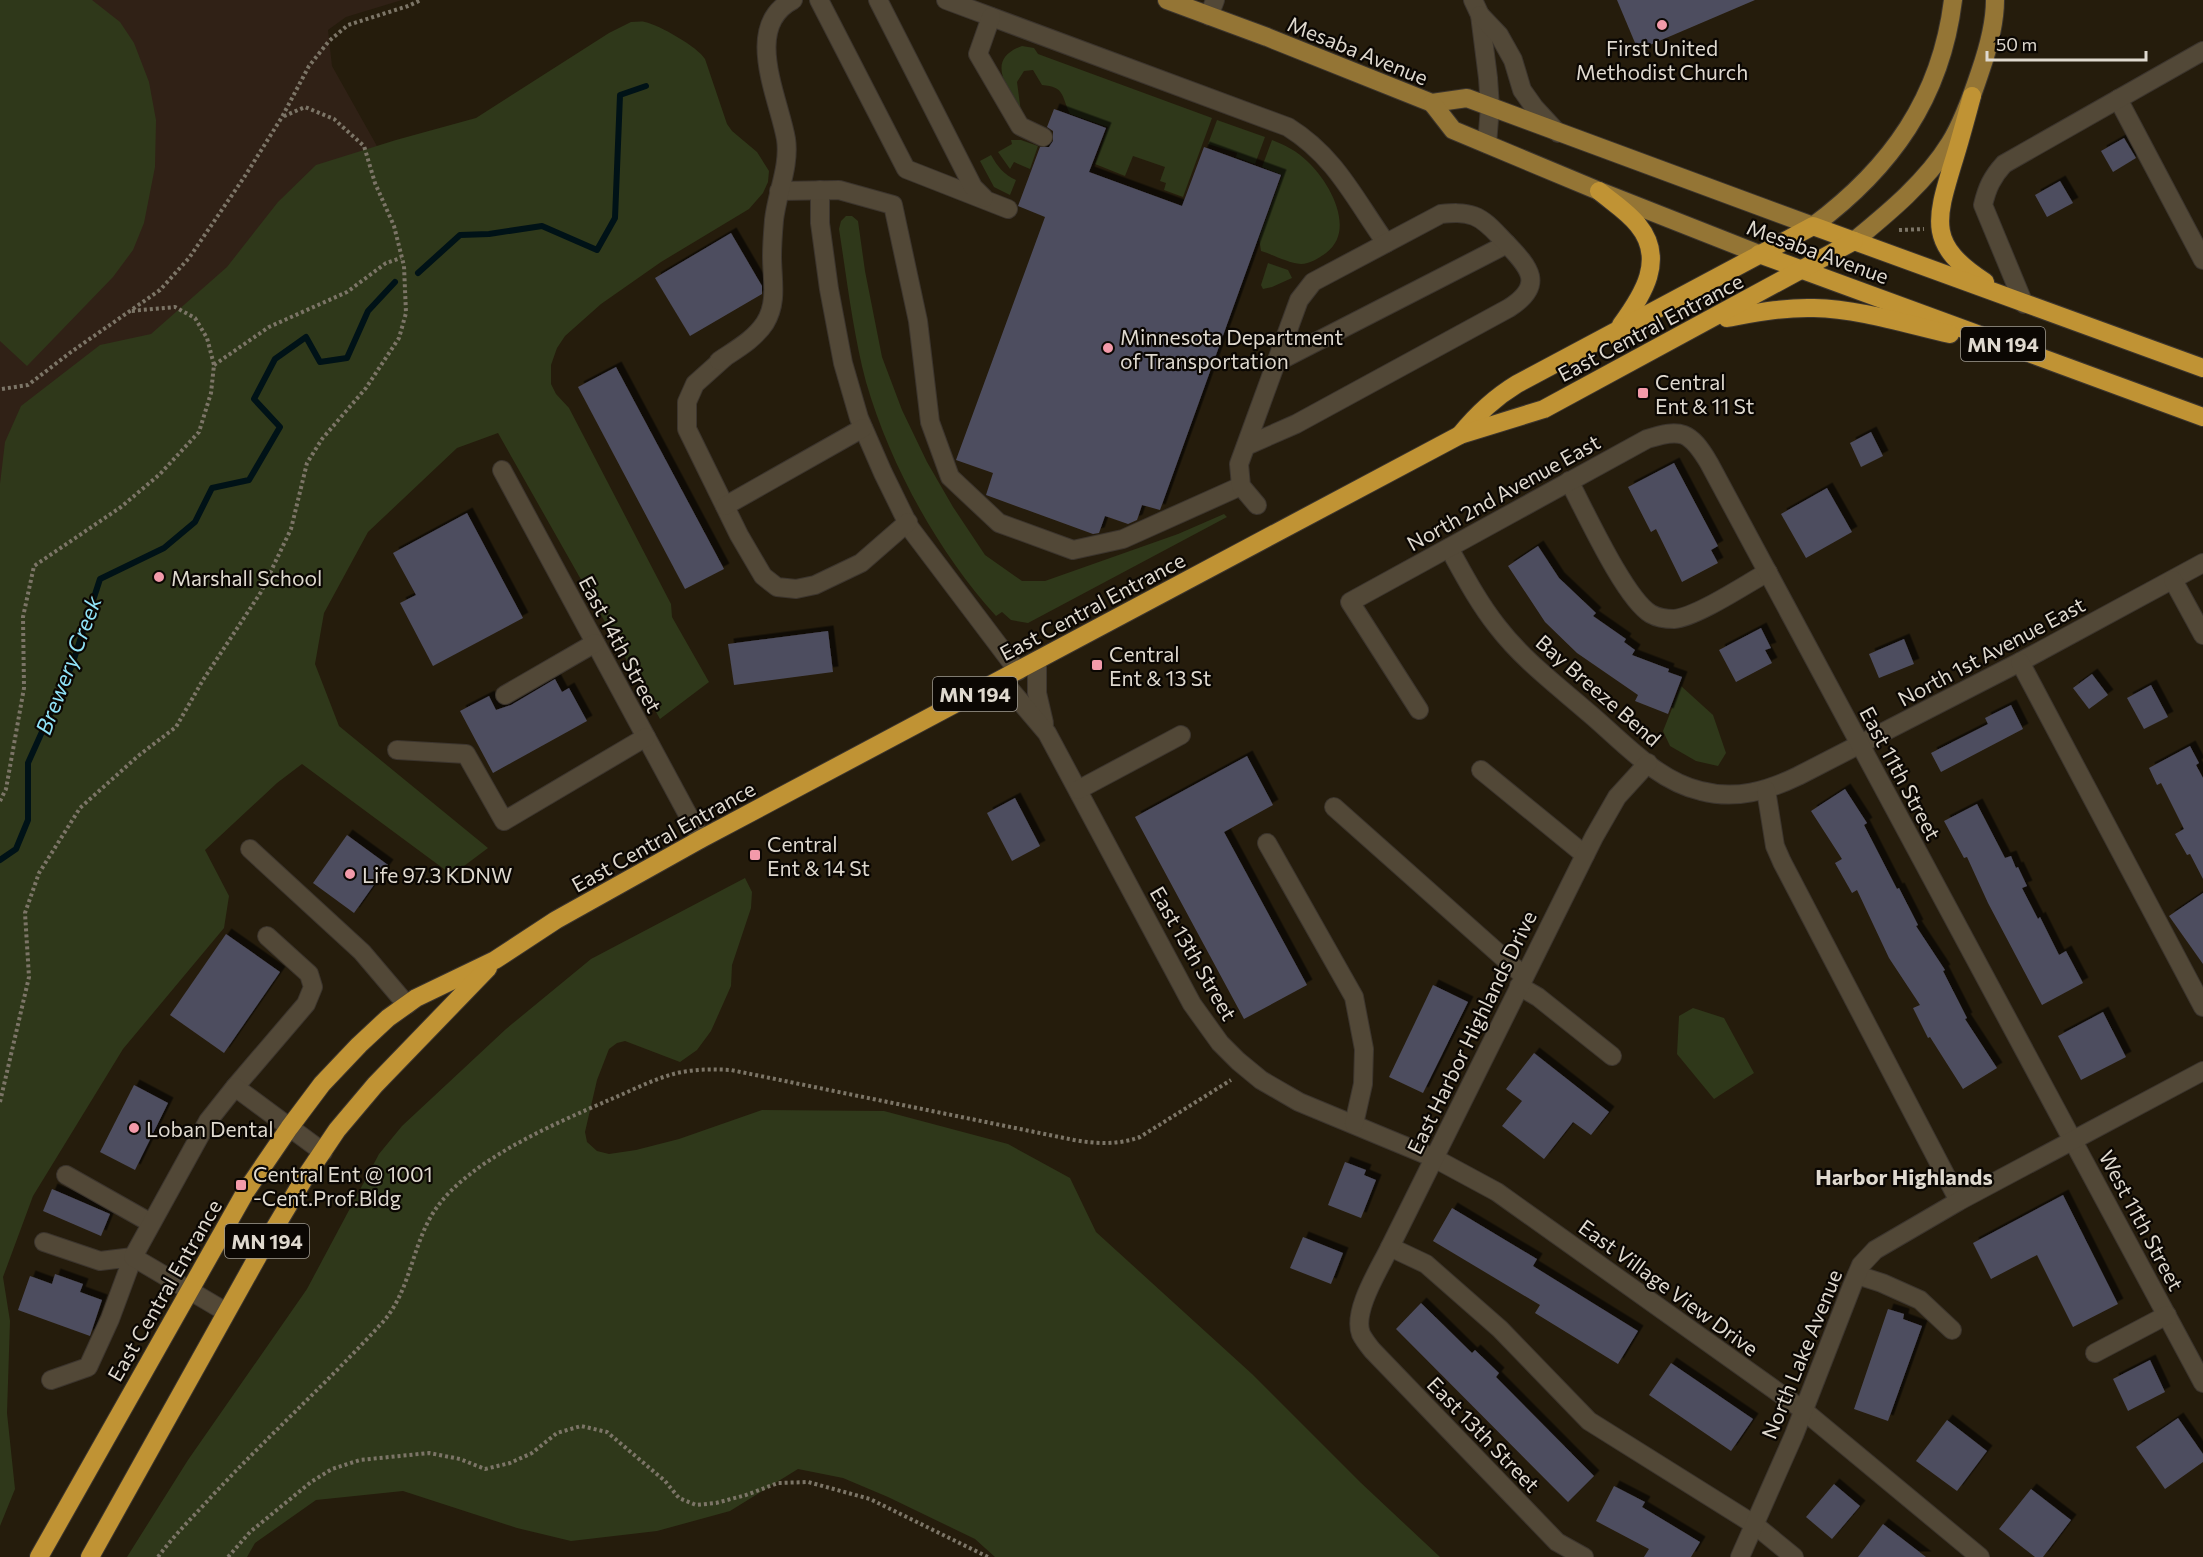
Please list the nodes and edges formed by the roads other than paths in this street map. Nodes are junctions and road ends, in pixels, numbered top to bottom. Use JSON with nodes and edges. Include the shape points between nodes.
{"nodes":[{"id":1,"x":793,"y":0,"type":"edge"},
{"id":2,"x":819,"y":0,"type":"edge"},
{"id":3,"x":878,"y":0,"type":"edge"},
{"id":4,"x":946,"y":0,"type":"edge"},
{"id":5,"x":1167,"y":0,"type":"edge"},
{"id":6,"x":1953,"y":0,"type":"edge"},
{"id":7,"x":1995,"y":0,"type":"edge"},
{"id":8,"x":1476,"y":7,"type":"edge"},
{"id":9,"x":1212,"y":8,"type":"edge"},
{"id":10,"x":991,"y":17,"type":"junction"},
{"id":11,"x":2203,"y":51,"type":"edge"},
{"id":12,"x":1972,"y":96,"type":"junction"},
{"id":13,"x":2118,"y":99,"type":"junction"},
{"id":14,"x":1432,"y":104,"type":"junction"},
{"id":15,"x":1490,"y":107,"type":"junction"},
{"id":16,"x":1558,"y":133,"type":"junction"},
{"id":17,"x":1043,"y":137,"type":"dead end"},
{"id":18,"x":1487,"y":144,"type":"junction"},
{"id":19,"x":820,"y":190,"type":"junction"},
{"id":20,"x":779,"y":191,"type":"junction"},
{"id":21,"x":1599,"y":191,"type":"junction"},
{"id":22,"x":986,"y":200,"type":"junction"},
{"id":23,"x":1008,"y":209,"type":"dead end"},
{"id":24,"x":1813,"y":226,"type":"junction"},
{"id":25,"x":1854,"y":241,"type":"junction"},
{"id":26,"x":1386,"y":243,"type":"junction"},
{"id":27,"x":1507,"y":244,"type":"junction"},
{"id":28,"x":1759,"y":254,"type":"junction"},
{"id":29,"x":2203,"y":260,"type":"edge"},
{"id":30,"x":1803,"y":270,"type":"junction"},
{"id":31,"x":2017,"y":301,"type":"junction"},
{"id":32,"x":1707,"y":322,"type":"junction"},
{"id":33,"x":1617,"y":329,"type":"junction"},
{"id":34,"x":2019,"y":350,"type":"junction"},
{"id":35,"x":1275,"y":363,"type":"junction"},
{"id":36,"x":2203,"y":368,"type":"edge"},
{"id":37,"x":2203,"y":417,"type":"edge"},
{"id":38,"x":863,"y":428,"type":"junction"},
{"id":39,"x":1681,"y":432,"type":"joint"},
{"id":40,"x":1460,"y":435,"type":"junction"},
{"id":41,"x":1246,"y":446,"type":"junction"},
{"id":42,"x":502,"y":470,"type":"dead end"},
{"id":43,"x":1569,"y":482,"type":"junction"},
{"id":44,"x":1241,"y":486,"type":"junction"},
{"id":45,"x":725,"y":506,"type":"junction"},
{"id":46,"x":1257,"y":506,"type":"dead end"},
{"id":47,"x":908,"y":522,"type":"junction"},
{"id":48,"x":1449,"y":548,"type":"junction"},
{"id":49,"x":2203,"y":564,"type":"edge"},
{"id":50,"x":1768,"y":572,"type":"junction"},
{"id":51,"x":2173,"y":580,"type":"junction"},
{"id":52,"x":2203,"y":635,"type":"edge"},
{"id":53,"x":595,"y":643,"type":"junction"},
{"id":54,"x":1036,"y":661,"type":"junction"},
{"id":55,"x":2020,"y":662,"type":"junction"},
{"id":56,"x":1018,"y":671,"type":"junction"},
{"id":57,"x":1002,"y":680,"type":"junction"},
{"id":58,"x":505,"y":695,"type":"dead end"},
{"id":59,"x":1419,"y":710,"type":"dead end"},
{"id":60,"x":1047,"y":733,"type":"junction"},
{"id":61,"x":1181,"y":735,"type":"dead end"},
{"id":62,"x":646,"y":737,"type":"junction"},
{"id":63,"x":1860,"y":744,"type":"junction"},
{"id":64,"x":397,"y":750,"type":"dead end"},
{"id":65,"x":1648,"y":763,"type":"junction"},
{"id":66,"x":1480,"y":770,"type":"dead end"},
{"id":67,"x":1078,"y":790,"type":"junction"},
{"id":68,"x":1766,"y":790,"type":"junction"},
{"id":69,"x":1334,"y":807,"type":"dead end"},
{"id":70,"x":701,"y":840,"type":"junction"},
{"id":71,"x":1267,"y":843,"type":"dead end"},
{"id":72,"x":250,"y":849,"type":"dead end"},
{"id":73,"x":1585,"y":855,"type":"junction"},
{"id":74,"x":267,"y":936,"type":"dead end"},
{"id":75,"x":495,"y":960,"type":"junction"},
{"id":76,"x":1522,"y":981,"type":"junction"},
{"id":77,"x":407,"y":1005,"type":"junction"},
{"id":78,"x":2203,"y":1007,"type":"edge"},
{"id":79,"x":1612,"y":1056,"type":"dead end"},
{"id":80,"x":2203,"y":1071,"type":"edge"},
{"id":81,"x":235,"y":1087,"type":"junction"},
{"id":82,"x":1354,"y":1124,"type":"junction"},
{"id":83,"x":289,"y":1128,"type":"junction"},
{"id":84,"x":2074,"y":1141,"type":"junction"},
{"id":85,"x":323,"y":1152,"type":"junction"},
{"id":86,"x":1434,"y":1158,"type":"junction"},
{"id":87,"x":66,"y":1175,"type":"dead end"},
{"id":88,"x":1959,"y":1201,"type":"junction"},
{"id":89,"x":151,"y":1223,"type":"junction"},
{"id":90,"x":44,"y":1242,"type":"dead end"},
{"id":91,"x":1390,"y":1247,"type":"junction"},
{"id":92,"x":133,"y":1257,"type":"junction"},
{"id":93,"x":1857,"y":1275,"type":"junction"},
{"id":94,"x":190,"y":1290,"type":"junction"},
{"id":95,"x":226,"y":1312,"type":"junction"},
{"id":96,"x":2167,"y":1315,"type":"junction"},
{"id":97,"x":1952,"y":1330,"type":"dead end"},
{"id":98,"x":1361,"y":1333,"type":"joint"},
{"id":99,"x":2095,"y":1353,"type":"dead end"},
{"id":100,"x":51,"y":1380,"type":"dead end"},
{"id":101,"x":2203,"y":1383,"type":"edge"},
{"id":102,"x":1803,"y":1410,"type":"junction"},
{"id":103,"x":1755,"y":1525,"type":"junction"},
{"id":104,"x":39,"y":1557,"type":"edge"},
{"id":105,"x":90,"y":1557,"type":"edge"},
{"id":106,"x":1584,"y":1557,"type":"edge"},
{"id":107,"x":1740,"y":1557,"type":"edge"},
{"id":108,"x":1794,"y":1557,"type":"edge"},
{"id":109,"x":1980,"y":1557,"type":"edge"}],
"edges":[{"from":1,"to":20,"type":"street","via":[[772,18],[767,35],[768,65],[786,139],[787,160]]},
{"from":2,"to":22,"type":"street","via":[[906,168]]},
{"from":3,"to":22,"type":"street","via":[[973,187]]},
{"from":4,"to":10,"type":"street"},
{"from":5,"to":9,"type":"main road","name":"Mesaba Avenue"},
{"from":6,"to":24,"type":"main road","via":[[1939,65],[1922,104],[1898,143],[1845,202]]},
{"from":7,"to":12,"type":"main road","via":[[1987,51]]},
{"from":8,"to":15,"type":"street"},
{"from":8,"to":16,"type":"street","via":[[1513,60],[1522,90]]},
{"from":9,"to":14,"type":"main road","name":"Mesaba Avenue"},
{"from":10,"to":17,"type":"street","via":[[978,54],[1020,126]]},
{"from":10,"to":26,"type":"street","via":[[1288,127],[1308,140],[1337,169]]},
{"from":11,"to":13,"type":"street"},
{"from":12,"to":25,"type":"main road","via":[[1950,143],[1922,179]]},
{"from":12,"to":31,"type":"highway","via":[[1942,198],[1940,229],[1960,265]]},
{"from":13,"to":29,"type":"street"},
{"from":13,"to":31,"type":"street","via":[[2004,164],[1991,178],[1983,205]]},
{"from":14,"to":15,"type":"main road","name":"Mesaba Avenue","via":[[1467,99]]},
{"from":14,"to":18,"type":"main road","name":"Mesaba Avenue","via":[[1453,130]]},
{"from":15,"to":16,"type":"main road","name":"Mesaba Avenue"},
{"from":15,"to":18,"type":"street"},
{"from":16,"to":24,"type":"main road","name":"Mesaba Avenue"},
{"from":18,"to":21,"type":"main road","name":"Mesaba Avenue"},
{"from":19,"to":20,"type":"street"},
{"from":19,"to":38,"type":"street","via":[[829,289],[843,363]]},
{"from":19,"to":44,"type":"street","via":[[840,190],[893,205],[918,321],[930,422],[950,477],[999,523],[1072,550],[1123,539]]},
{"from":20,"to":45,"type":"street","via":[[772,256],[775,288],[770,311],[752,338],[695,384],[687,402],[687,429]]},
{"from":21,"to":28,"type":"main road","name":"Mesaba Avenue"},
{"from":21,"to":33,"type":"highway","via":[[1638,224],[1652,251],[1647,283]]},
{"from":22,"to":23,"type":"street"},
{"from":24,"to":25,"type":"highway","name":"Mesaba Avenue","number":"MN 194"},
{"from":24,"to":28,"type":"highway","name":"East Central Entrance","number":"MN 194"},
{"from":25,"to":30,"type":"highway","name":"East Central Entrance"},
{"from":25,"to":31,"type":"highway","name":"Mesaba Avenue","number":"MN 194"},
{"from":26,"to":27,"type":"street","via":[[1441,214],[1457,213],[1474,216]]},
{"from":26,"to":35,"type":"street","via":[[1313,282],[1299,300]]},
{"from":27,"to":35,"type":"street"},
{"from":27,"to":41,"type":"street","via":[[1531,276],[1523,299],[1296,424]]},
{"from":28,"to":30,"type":"highway","name":"Mesaba Avenue"},
{"from":28,"to":33,"type":"highway","name":"East Central Entrance","number":"MN 194"},
{"from":30,"to":32,"type":"highway","name":"East Central Entrance","number":"MN 194"},
{"from":30,"to":34,"type":"highway","name":"Mesaba Avenue","number":"MN 194"},
{"from":31,"to":36,"type":"highway","name":"Mesaba Avenue","number":"MN 194"},
{"from":32,"to":34,"type":"highway","number":"MN 194","via":[[1766,310],[1816,308],[1860,314]]},
{"from":32,"to":40,"type":"highway","name":"East Central Entrance","number":"MN 194","via":[[1544,409]]},
{"from":33,"to":40,"type":"highway","name":"East Central Entrance","number":"MN 194","via":[[1495,397]]},
{"from":34,"to":37,"type":"highway","name":"Mesaba Avenue","number":"MN 194"},
{"from":35,"to":41,"type":"street"},
{"from":38,"to":45,"type":"street"},
{"from":38,"to":47,"type":"street"},
{"from":39,"to":43,"type":"street","name":"North 2nd Avenue East","via":[[1647,439]]},
{"from":39,"to":50,"type":"street","name":"East 11th Street","via":[[1701,448]]},
{"from":40,"to":54,"type":"highway","name":"East Central Entrance","number":"MN 194"},
{"from":41,"to":44,"type":"street","via":[[1239,464]]},
{"from":42,"to":53,"type":"street","name":"East 14th Street"},
{"from":43,"to":48,"type":"street","name":"North 2nd Avenue East"},
{"from":43,"to":50,"type":"street","via":[[1610,559],[1638,601],[1652,614],[1672,619],[1688,615]]},
{"from":44,"to":46,"type":"street"},
{"from":45,"to":47,"type":"street","via":[[763,576],[777,587],[796,589],[861,563]]},
{"from":47,"to":56,"type":"street"},
{"from":48,"to":59,"type":"street","name":"North 2nd Avenue East","via":[[1350,602]]},
{"from":48,"to":65,"type":"street","name":"Bay Breeze Bend","via":[[1479,600],[1515,647]]},
{"from":49,"to":51,"type":"street","name":"North 1st Avenue East"},
{"from":50,"to":63,"type":"street","name":"East 11th Street"},
{"from":51,"to":52,"type":"street"},
{"from":51,"to":55,"type":"street","name":"North 1st Avenue East"},
{"from":53,"to":58,"type":"street"},
{"from":53,"to":62,"type":"street","name":"East 14th Street"},
{"from":54,"to":56,"type":"highway","name":"East Central Entrance","number":"MN 194"},
{"from":54,"to":60,"type":"street","name":"East 13th Street","via":[[1039,704]]},
{"from":55,"to":63,"type":"street","name":"North 1st Avenue East"},
{"from":55,"to":78,"type":"street"},
{"from":56,"to":57,"type":"highway","name":"East Central Entrance","number":"MN 194"},
{"from":57,"to":60,"type":"street","name":"East 13th Street"},
{"from":57,"to":70,"type":"highway","name":"East Central Entrance","number":"MN 194"},
{"from":60,"to":67,"type":"street","name":"East 13th Street"},
{"from":61,"to":67,"type":"street"},
{"from":62,"to":64,"type":"street","via":[[504,821],[466,754]]},
{"from":62,"to":70,"type":"street","name":"East 14th Street"},
{"from":63,"to":68,"type":"street","name":"North 1st Avenue East"},
{"from":63,"to":84,"type":"street","name":"East 11th Street"},
{"from":65,"to":68,"type":"street","name":"Bay Breeze Bend","via":[[1660,773],[1700,791],[1725,795]]},
{"from":65,"to":73,"type":"street","name":"East Harbor Highlands Drive","via":[[1617,797]]},
{"from":66,"to":73,"type":"street"},
{"from":67,"to":82,"type":"street","name":"East 13th Street","via":[[1192,1004],[1220,1043],[1247,1069],[1282,1093]]},
{"from":68,"to":88,"type":"street","via":[[1775,846],[1782,862]]},
{"from":69,"to":76,"type":"street"},
{"from":70,"to":75,"type":"highway","name":"East Central Entrance","number":"MN 194","via":[[556,920]]},
{"from":71,"to":82,"type":"street","via":[[1354,997],[1364,1049],[1363,1084]]},
{"from":72,"to":77,"type":"street","via":[[362,952]]},
{"from":73,"to":76,"type":"street","name":"East Harbor Highlands Drive"},
{"from":74,"to":81,"type":"street","via":[[309,974],[313,987],[306,1004]]},
{"from":75,"to":77,"type":"highway","name":"East Central Entrance","number":"MN 194"},
{"from":75,"to":85,"type":"highway","name":"East Central Entrance","number":"MN 194","via":[[375,1085]]},
{"from":76,"to":79,"type":"street"},
{"from":76,"to":86,"type":"street","name":"East Harbor Highlands Drive"},
{"from":77,"to":83,"type":"highway","name":"East Central Entrance","number":"MN 194","via":[[359,1045],[322,1084]]},
{"from":80,"to":84,"type":"street","name":"North Lake Avenue"},
{"from":81,"to":83,"type":"street"},
{"from":81,"to":89,"type":"street","via":[[208,1121]]},
{"from":82,"to":86,"type":"street","name":"East 13th Street"},
{"from":83,"to":85,"type":"street"},
{"from":83,"to":94,"type":"highway","name":"East Central Entrance","number":"MN 194","via":[[246,1191]]},
{"from":84,"to":88,"type":"street","name":"North Lake Avenue"},
{"from":84,"to":96,"type":"street","name":"West 11th Street"},
{"from":85,"to":95,"type":"highway","name":"East Central Entrance","number":"MN 194"},
{"from":86,"to":91,"type":"street","name":"East Harbor Highlands Drive"},
{"from":86,"to":102,"type":"street","name":"East Village View Drive","via":[[1497,1192]]},
{"from":87,"to":89,"type":"street"},
{"from":88,"to":93,"type":"street","name":"North Lake Avenue","via":[[1875,1250]]},
{"from":89,"to":92,"type":"street"},
{"from":90,"to":92,"type":"street","via":[[100,1261]]},
{"from":91,"to":98,"type":"street","name":"East Harbor Highlands Drive","via":[[1362,1305]]},
{"from":91,"to":103,"type":"street","via":[[1426,1264],[1500,1329],[1589,1421]]},
{"from":92,"to":94,"type":"street"},
{"from":92,"to":100,"type":"street","via":[[88,1367]]},
{"from":93,"to":97,"type":"street","via":[[1920,1300]]},
{"from":93,"to":102,"type":"street","name":"North Lake Avenue"},
{"from":94,"to":95,"type":"street"},
{"from":94,"to":104,"type":"highway","name":"East Central Entrance","number":"MN 194"},
{"from":95,"to":105,"type":"highway","name":"East Central Entrance","number":"MN 194"},
{"from":96,"to":99,"type":"street"},
{"from":96,"to":101,"type":"street","name":"West 11th Street"},
{"from":98,"to":106,"type":"street","name":"East 13th Street","via":[[1372,1350],[1557,1542]]},
{"from":102,"to":103,"type":"street","name":"North Lake Avenue"},
{"from":102,"to":109,"type":"street","name":"East Village View Drive"},
{"from":103,"to":107,"type":"street","name":"North Lake Avenue"},
{"from":103,"to":108,"type":"street"}]}
